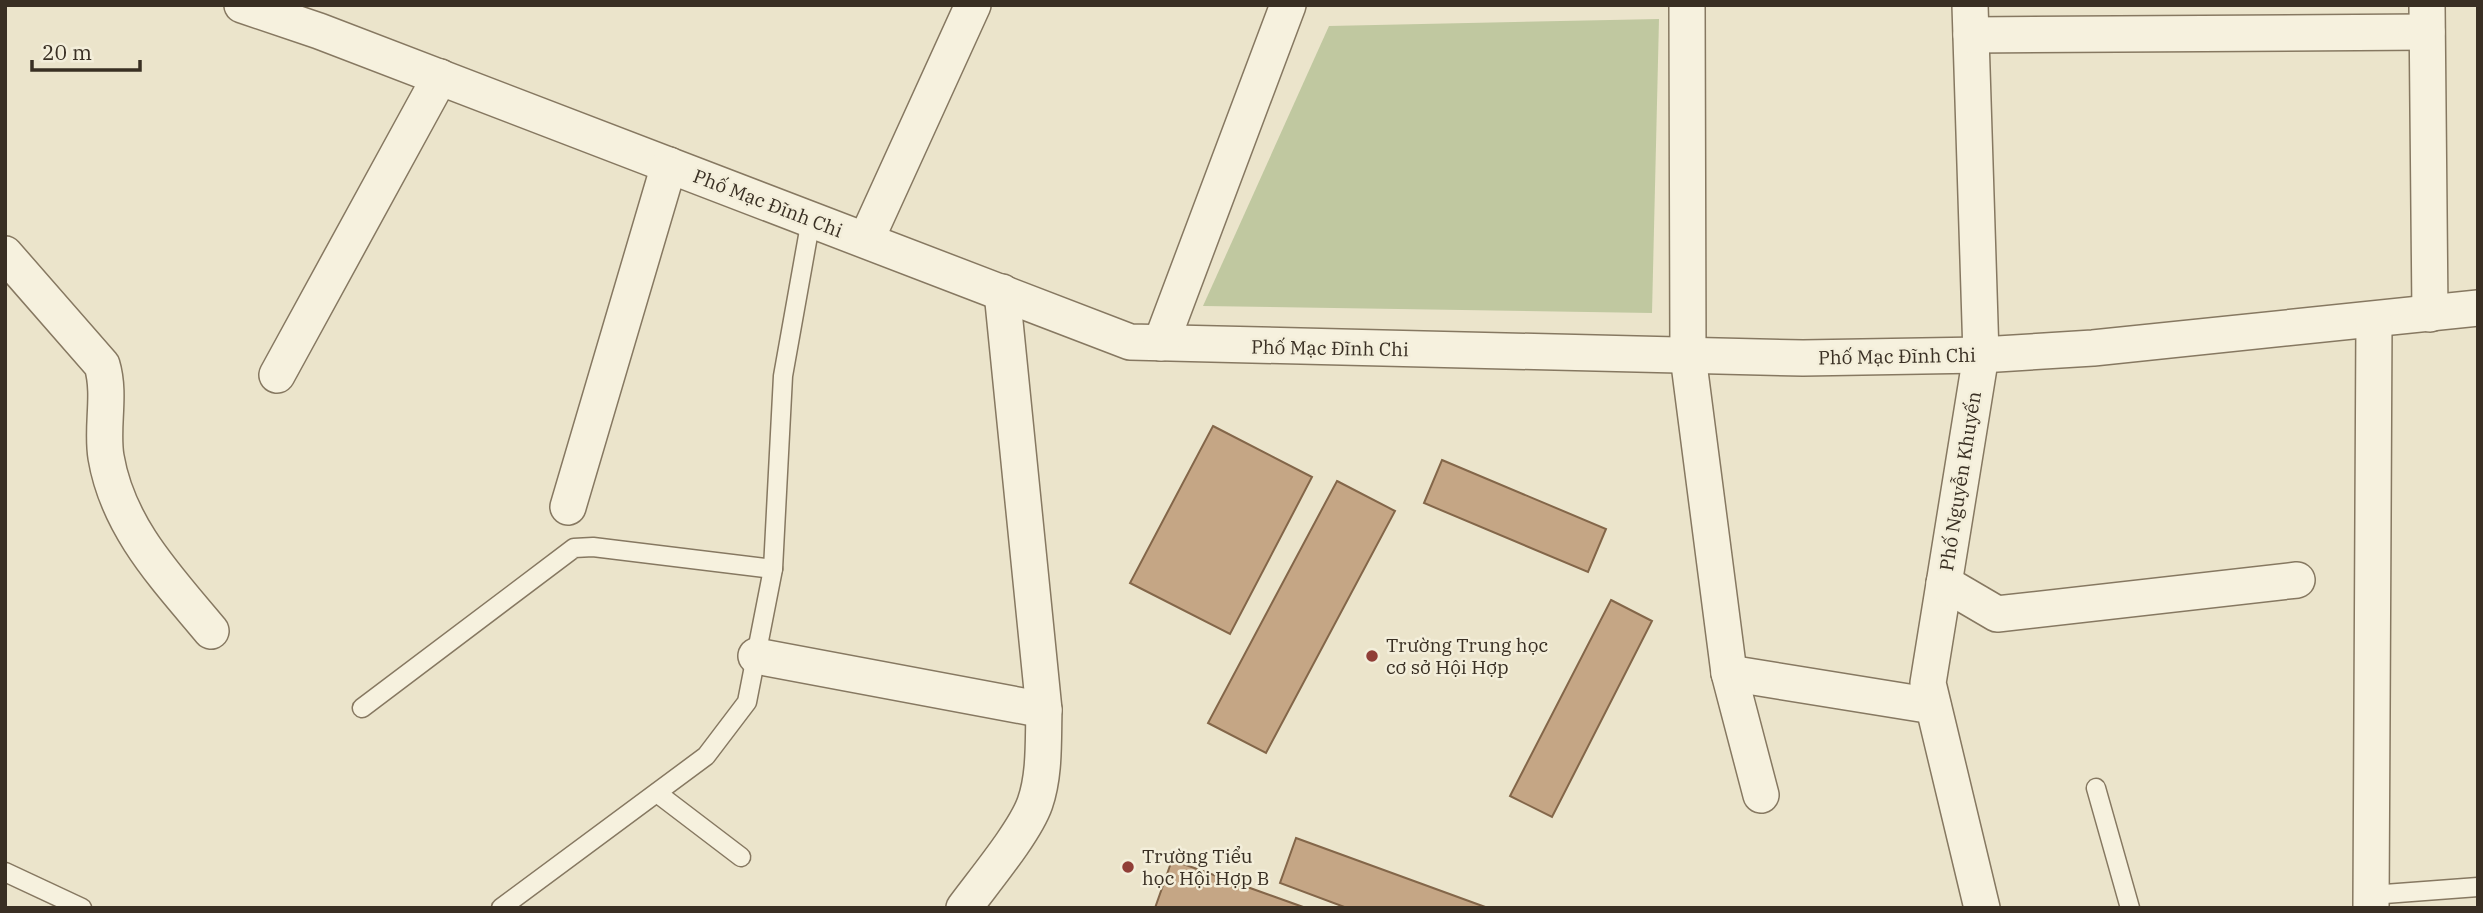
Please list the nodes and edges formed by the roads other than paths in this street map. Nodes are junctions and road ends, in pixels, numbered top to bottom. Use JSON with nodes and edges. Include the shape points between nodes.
{"nodes":[{"id":1,"x":242,"y":5,"type":"edge"},
{"id":2,"x":973,"y":5,"type":"edge"},
{"id":3,"x":1288,"y":5,"type":"edge"},
{"id":4,"x":1688,"y":5,"type":"edge"},
{"id":5,"x":327,"y":18,"type":"edge"},
{"id":6,"x":2427,"y":19,"type":"edge"},
{"id":7,"x":1971,"y":20,"type":"edge"},
{"id":8,"x":440,"y":77,"type":"junction"},
{"id":9,"x":669,"y":165,"type":"junction"},
{"id":10,"x":811,"y":219,"type":"junction"},
{"id":11,"x":866,"y":240,"type":"junction"},
{"id":12,"x":5,"y":254,"type":"edge"},
{"id":13,"x":1002,"y":292,"type":"junction"},
{"id":14,"x":2478,"y":308,"type":"edge"},
{"id":15,"x":2430,"y":314,"type":"junction"},
{"id":16,"x":2374,"y":320,"type":"junction"},
{"id":17,"x":1161,"y":343,"type":"junction"},
{"id":18,"x":1981,"y":355,"type":"junction"},
{"id":19,"x":1688,"y":356,"type":"junction"},
{"id":20,"x":277,"y":375,"type":"dead end"},
{"id":21,"x":568,"y":507,"type":"dead end"},
{"id":22,"x":773,"y":569,"type":"junction"},
{"id":23,"x":2297,"y":580,"type":"dead end"},
{"id":24,"x":1944,"y":583,"type":"junction"},
{"id":25,"x":211,"y":631,"type":"dead end"},
{"id":26,"x":756,"y":656,"type":"junction"},
{"id":27,"x":1729,"y":673,"type":"junction"},
{"id":28,"x":1933,"y":706,"type":"junction"},
{"id":29,"x":362,"y":708,"type":"dead end"},
{"id":30,"x":1044,"y":710,"type":"junction"},
{"id":31,"x":2096,"y":788,"type":"dead end"},
{"id":32,"x":657,"y":793,"type":"junction"},
{"id":33,"x":1761,"y":794,"type":"dead end"},
{"id":34,"x":741,"y":857,"type":"dead end"},
{"id":35,"x":5,"y":872,"type":"edge"},
{"id":36,"x":2478,"y":887,"type":"edge"},
{"id":37,"x":2371,"y":901,"type":"edge"},
{"id":38,"x":82,"y":908,"type":"edge"},
{"id":39,"x":501,"y":908,"type":"edge"},
{"id":40,"x":964,"y":908,"type":"edge"},
{"id":41,"x":1982,"y":908,"type":"edge"},
{"id":42,"x":2130,"y":908,"type":"edge"}],
"edges":[{"from":1,"to":5,"type":"street","name":"Phố Mạc Đĩnh Chi"},
{"from":2,"to":11,"type":"street"},
{"from":3,"to":17,"type":"street"},
{"from":4,"to":19,"type":"street"},
{"from":5,"to":8,"type":"street","name":"Phố Mạc Đĩnh Chi"},
{"from":6,"to":7,"type":"street"},
{"from":6,"to":15,"type":"street"},
{"from":7,"to":18,"type":"street","name":"Phố Nguyễn Khuyến"},
{"from":8,"to":9,"type":"street","name":"Phố Mạc Đĩnh Chi"},
{"from":8,"to":20,"type":"street"},
{"from":9,"to":10,"type":"street","name":"Phố Mạc Đĩnh Chi"},
{"from":9,"to":21,"type":"street"},
{"from":10,"to":11,"type":"street","name":"Phố Mạc Đĩnh Chi"},
{"from":10,"to":22,"type":"lane","via":[[783,376]]},
{"from":11,"to":13,"type":"street","name":"Phố Mạc Đĩnh Chi"},
{"from":12,"to":25,"type":"street","via":[[102,365],[106,454],[114,492],[142,547]]},
{"from":13,"to":17,"type":"street","name":"Phố Mạc Đĩnh Chi","via":[[1130,342]]},
{"from":13,"to":30,"type":"street"},
{"from":14,"to":15,"type":"street","name":"Phố Mạc Đĩnh Chi"},
{"from":15,"to":16,"type":"street","name":"Phố Mạc Đĩnh Chi"},
{"from":16,"to":18,"type":"street","name":"Phố Mạc Đĩnh Chi"},
{"from":16,"to":37,"type":"street"},
{"from":17,"to":19,"type":"street","name":"Phố Mạc Đĩnh Chi"},
{"from":18,"to":19,"type":"street","name":"Phố Mạc Đĩnh Chi"},
{"from":18,"to":24,"type":"street","name":"Phố Nguyễn Khuyến"},
{"from":19,"to":27,"type":"street"},
{"from":22,"to":26,"type":"lane"},
{"from":22,"to":29,"type":"lane","via":[[574,548]]},
{"from":23,"to":24,"type":"street","via":[[1997,614]]},
{"from":24,"to":28,"type":"street","name":"Phố Nguyễn Khuyến","via":[[1928,683]]},
{"from":26,"to":30,"type":"street"},
{"from":26,"to":32,"type":"lane","via":[[747,702],[706,756]]},
{"from":27,"to":28,"type":"street"},
{"from":27,"to":33,"type":"street"},
{"from":28,"to":41,"type":"street","name":"Phố Nguyễn Khuyến"},
{"from":30,"to":40,"type":"street","via":[[1043,765],[1034,805]]},
{"from":31,"to":42,"type":"lane"},
{"from":32,"to":34,"type":"lane"},
{"from":32,"to":39,"type":"lane"},
{"from":35,"to":38,"type":"lane"},
{"from":36,"to":37,"type":"lane"}]}
